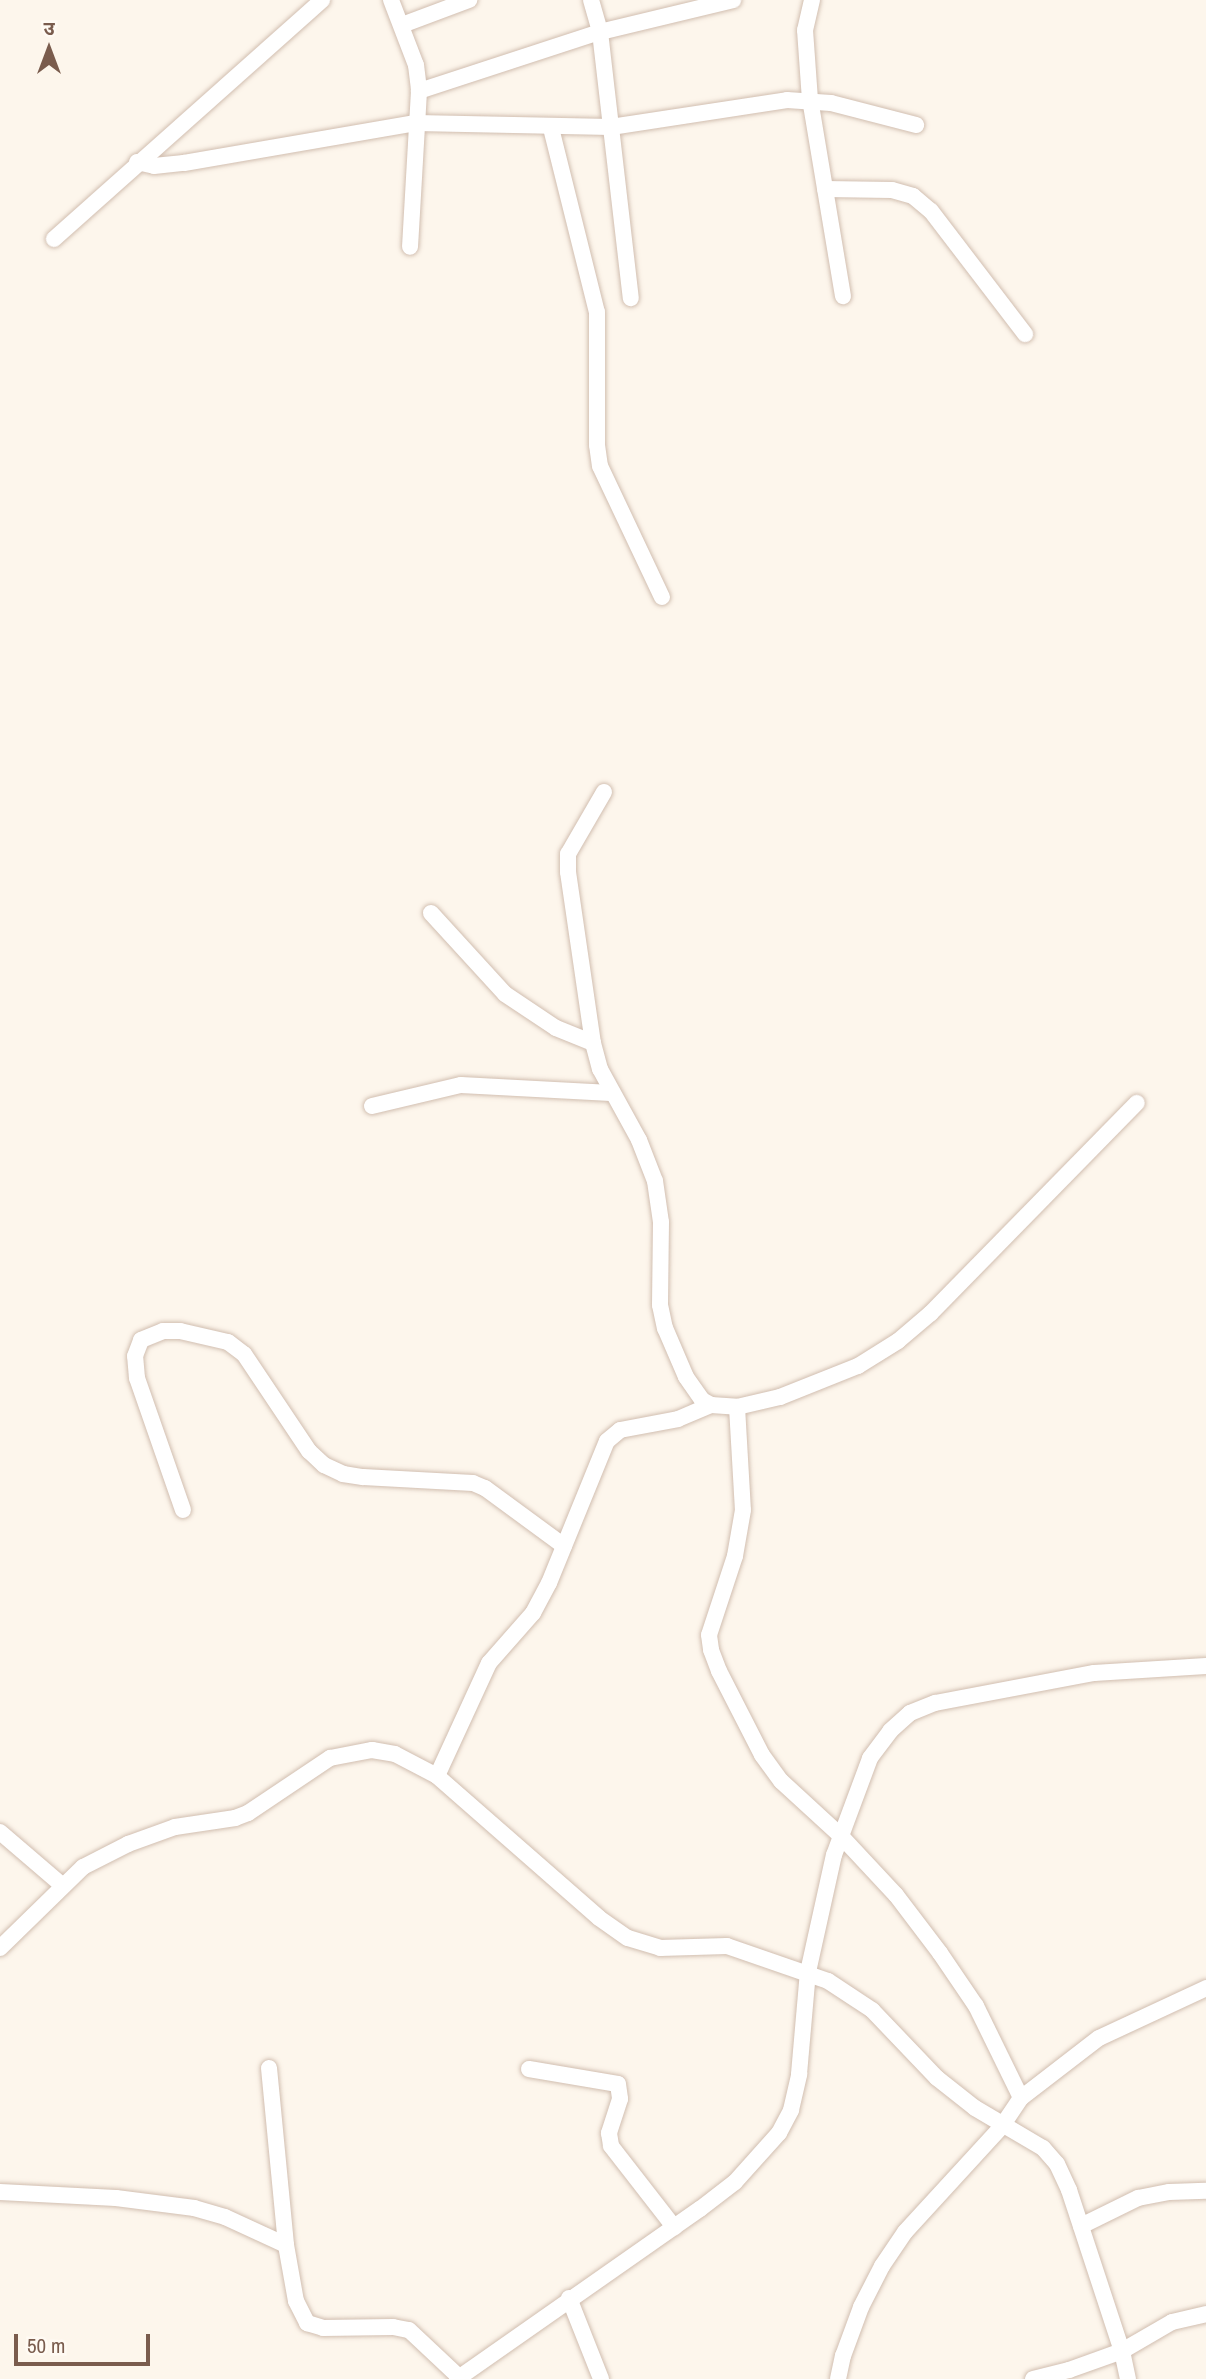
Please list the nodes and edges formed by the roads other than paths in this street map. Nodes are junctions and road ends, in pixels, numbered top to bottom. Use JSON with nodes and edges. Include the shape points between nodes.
{"nodes":[{"id":1,"x":323,"y":0,"type":"edge"},
{"id":2,"x":391,"y":0,"type":"edge"},
{"id":3,"x":469,"y":0,"type":"edge"},
{"id":4,"x":590,"y":0,"type":"edge"},
{"id":5,"x":733,"y":0,"type":"edge"},
{"id":6,"x":812,"y":0,"type":"edge"},
{"id":7,"x":401,"y":25,"type":"junction"},
{"id":8,"x":600,"y":32,"type":"junction"},
{"id":9,"x":419,"y":90,"type":"junction"},
{"id":10,"x":810,"y":99,"type":"junction"},
{"id":11,"x":416,"y":123,"type":"junction"},
{"id":12,"x":916,"y":125,"type":"dead end"},
{"id":13,"x":611,"y":127,"type":"junction"},
{"id":14,"x":551,"y":128,"type":"junction"},
{"id":15,"x":137,"y":162,"type":"junction"},
{"id":16,"x":825,"y":189,"type":"junction"},
{"id":17,"x":54,"y":239,"type":"dead end"},
{"id":18,"x":410,"y":247,"type":"dead end"},
{"id":19,"x":844,"y":296,"type":"dead end"},
{"id":20,"x":631,"y":298,"type":"dead end"},
{"id":21,"x":1025,"y":334,"type":"dead end"},
{"id":22,"x":662,"y":597,"type":"dead end"},
{"id":23,"x":604,"y":792,"type":"dead end"},
{"id":24,"x":431,"y":913,"type":"dead end"},
{"id":25,"x":593,"y":1043,"type":"junction"},
{"id":26,"x":611,"y":1093,"type":"junction"},
{"id":27,"x":1137,"y":1103,"type":"dead end"},
{"id":28,"x":372,"y":1106,"type":"dead end"},
{"id":29,"x":710,"y":1405,"type":"junction"},
{"id":30,"x":737,"y":1407,"type":"junction"},
{"id":31,"x":183,"y":1510,"type":"dead end"},
{"id":32,"x":564,"y":1546,"type":"junction"},
{"id":33,"x":1206,"y":1666,"type":"edge"},
{"id":34,"x":437,"y":1776,"type":"junction"},
{"id":35,"x":0,"y":1832,"type":"edge"},
{"id":36,"x":840,"y":1835,"type":"junction"},
{"id":37,"x":63,"y":1886,"type":"junction"},
{"id":38,"x":0,"y":1948,"type":"edge"},
{"id":39,"x":808,"y":1972,"type":"junction"},
{"id":40,"x":1206,"y":1988,"type":"edge"},
{"id":41,"x":269,"y":2068,"type":"dead end"},
{"id":42,"x":528,"y":2069,"type":"dead end"},
{"id":43,"x":1021,"y":2098,"type":"junction"},
{"id":44,"x":1002,"y":2126,"type":"junction"},
{"id":45,"x":1206,"y":2191,"type":"edge"},
{"id":46,"x":0,"y":2192,"type":"edge"},
{"id":47,"x":1081,"y":2226,"type":"junction"},
{"id":48,"x":674,"y":2227,"type":"junction"},
{"id":49,"x":286,"y":2245,"type":"junction"},
{"id":50,"x":569,"y":2298,"type":"junction"},
{"id":51,"x":1206,"y":2314,"type":"edge"},
{"id":52,"x":1122,"y":2351,"type":"junction"},
{"id":53,"x":458,"y":2378,"type":"edge"},
{"id":54,"x":601,"y":2379,"type":"edge"},
{"id":55,"x":838,"y":2379,"type":"edge"},
{"id":56,"x":1033,"y":2379,"type":"edge"},
{"id":57,"x":1128,"y":2379,"type":"edge"}],
"edges":[{"from":1,"to":15,"type":"street"},
{"from":2,"to":7,"type":"street"},
{"from":3,"to":7,"type":"street"},
{"from":4,"to":8,"type":"street"},
{"from":5,"to":8,"type":"street"},
{"from":6,"to":10,"type":"street","via":[[805,30]]},
{"from":7,"to":9,"type":"street","via":[[416,65]]},
{"from":8,"to":9,"type":"street"},
{"from":8,"to":13,"type":"street"},
{"from":9,"to":11,"type":"street"},
{"from":10,"to":12,"type":"street"},
{"from":10,"to":13,"type":"street"},
{"from":10,"to":16,"type":"street"},
{"from":11,"to":14,"type":"street"},
{"from":11,"to":15,"type":"street","via":[[184,163],[154,166]]},
{"from":11,"to":18,"type":"street"},
{"from":13,"to":14,"type":"street"},
{"from":13,"to":20,"type":"street"},
{"from":14,"to":22,"type":"street","via":[[597,312],[600,466]]},
{"from":15,"to":17,"type":"street"},
{"from":16,"to":19,"type":"street"},
{"from":16,"to":21,"type":"street","via":[[892,190],[913,196],[931,211]]},
{"from":23,"to":25,"type":"street","via":[[568,854]]},
{"from":24,"to":25,"type":"street","via":[[505,994],[556,1028]]},
{"from":25,"to":26,"type":"street"},
{"from":26,"to":28,"type":"street","via":[[461,1085]]},
{"from":26,"to":29,"type":"street","via":[[639,1140],[655,1181],[664,1328],[686,1377]]},
{"from":27,"to":30,"type":"street","via":[[898,1341],[819,1384]]},
{"from":29,"to":30,"type":"street"},
{"from":29,"to":32,"type":"street","via":[[678,1419],[612,1435]]},
{"from":30,"to":36,"type":"street","via":[[743,1510],[735,1556],[712,1620],[710,1650],[762,1755],[781,1781]]},
{"from":31,"to":32,"type":"street","via":[[136,1378],[135,1356],[141,1340],[163,1331],[229,1342],[244,1354],[309,1451],[324,1465],[362,1477],[472,1483]]},
{"from":32,"to":34,"type":"street","via":[[533,1613],[481,1677]]},
{"from":33,"to":36,"type":"street","via":[[1094,1673],[935,1703],[910,1713],[870,1758]]},
{"from":34,"to":37,"type":"street","via":[[395,1754],[372,1750],[330,1758],[248,1812],[149,1835],[83,1867]]},
{"from":34,"to":39,"type":"street","via":[[598,1918],[628,1938],[660,1948],[727,1946]]},
{"from":35,"to":37,"type":"street"},
{"from":36,"to":39,"type":"street"},
{"from":36,"to":43,"type":"street","via":[[896,1895],[962,1985]]},
{"from":37,"to":38,"type":"street"},
{"from":39,"to":44,"type":"street","via":[[872,2010],[937,2078]]},
{"from":39,"to":48,"type":"street","via":[[799,2074],[791,2110],[779,2133],[735,2182]]},
{"from":40,"to":43,"type":"street","via":[[1099,2038]]},
{"from":41,"to":49,"type":"street"},
{"from":42,"to":48,"type":"street","via":[[618,2084],[620,2099],[609,2133],[611,2147]]},
{"from":43,"to":44,"type":"street"},
{"from":44,"to":47,"type":"street","via":[[1043,2148],[1057,2164]]},
{"from":44,"to":55,"type":"street","via":[[905,2232],[882,2266],[857,2319]]},
{"from":45,"to":47,"type":"street","via":[[1162,2192],[1138,2198]]},
{"from":46,"to":49,"type":"street","via":[[194,2208]]},
{"from":47,"to":52,"type":"street"},
{"from":48,"to":50,"type":"street"},
{"from":49,"to":53,"type":"street","via":[[296,2301],[306,2323],[409,2330]]},
{"from":50,"to":53,"type":"street"},
{"from":50,"to":54,"type":"street"},
{"from":51,"to":52,"type":"street","via":[[1172,2322]]},
{"from":52,"to":56,"type":"street"},
{"from":52,"to":57,"type":"street"}]}
